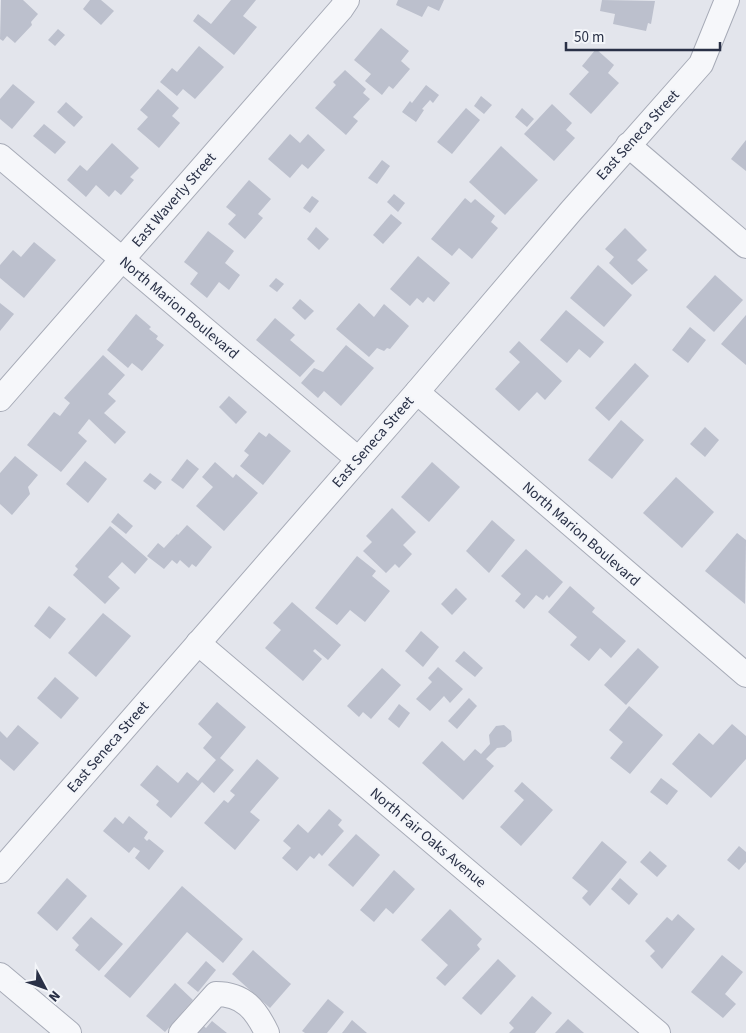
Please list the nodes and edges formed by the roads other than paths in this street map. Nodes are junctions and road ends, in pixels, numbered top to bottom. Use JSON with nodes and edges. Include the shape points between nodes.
{"nodes":[{"id":1,"x":347,"y":0,"type":"edge"},
{"id":2,"x":727,"y":0,"type":"edge"},
{"id":3,"x":628,"y":146,"type":"junction"},
{"id":4,"x":0,"y":156,"type":"edge"},
{"id":5,"x":746,"y":246,"type":"edge"},
{"id":6,"x":122,"y":260,"type":"junction"},
{"id":7,"x":417,"y":392,"type":"junction"},
{"id":8,"x":0,"y":399,"type":"edge"},
{"id":9,"x":358,"y":459,"type":"junction"},
{"id":10,"x":198,"y":643,"type":"junction"},
{"id":11,"x":746,"y":675,"type":"edge"},
{"id":12,"x":0,"y":871,"type":"edge"},
{"id":13,"x":0,"y":975,"type":"edge"},
{"id":14,"x":68,"y":1033,"type":"edge"},
{"id":15,"x":182,"y":1033,"type":"edge"},
{"id":16,"x":268,"y":1033,"type":"edge"},
{"id":17,"x":658,"y":1033,"type":"edge"}],
"edges":[{"from":1,"to":6,"type":"street","name":"East Waverly Street"},
{"from":2,"to":3,"type":"street","name":"East Seneca Street","via":[[701,64]]},
{"from":3,"to":5,"type":"street"},
{"from":3,"to":7,"type":"street","name":"East Seneca Street"},
{"from":4,"to":6,"type":"street","name":"North Marion Boulevard"},
{"from":6,"to":8,"type":"street","name":"East Waverly Street"},
{"from":6,"to":9,"type":"street","name":"North Marion Boulevard"},
{"from":7,"to":9,"type":"street","name":"East Seneca Street"},
{"from":7,"to":11,"type":"street","name":"North Marion Boulevard"},
{"from":9,"to":10,"type":"street","name":"East Seneca Street"},
{"from":10,"to":12,"type":"street","name":"East Seneca Street"},
{"from":10,"to":17,"type":"street","name":"North Fair Oaks Avenue"},
{"from":13,"to":14,"type":"street"},
{"from":15,"to":16,"type":"street","via":[[216,994],[230,994],[254,1010]]}]}
